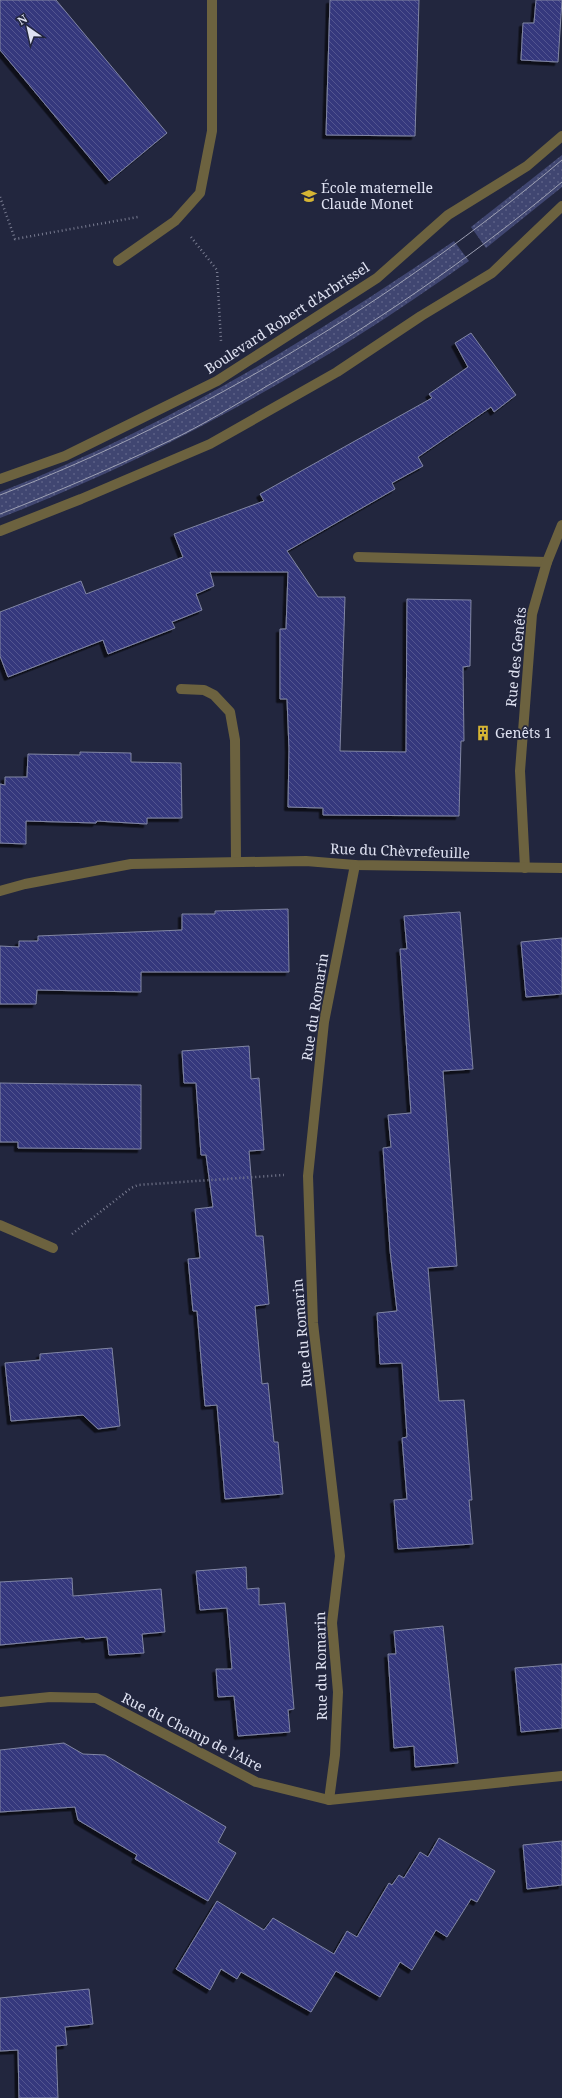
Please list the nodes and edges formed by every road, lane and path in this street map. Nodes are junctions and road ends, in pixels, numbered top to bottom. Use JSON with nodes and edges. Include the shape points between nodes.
{"nodes":[{"id":1,"x":212,"y":0,"type":"edge"},
{"id":2,"x":562,"y":136,"type":"edge"},
{"id":3,"x":0,"y":197,"type":"edge"},
{"id":4,"x":562,"y":206,"type":"edge"},
{"id":5,"x":142,"y":216,"type":"dead end"},
{"id":6,"x":188,"y":232,"type":"dead end"},
{"id":7,"x":118,"y":261,"type":"dead end"},
{"id":8,"x":221,"y":341,"type":"dead end"},
{"id":9,"x":0,"y":479,"type":"edge"},
{"id":10,"x":562,"y":525,"type":"edge"},
{"id":11,"x":0,"y":531,"type":"edge"},
{"id":12,"x":358,"y":557,"type":"dead end"},
{"id":13,"x":547,"y":562,"type":"junction"},
{"id":14,"x":181,"y":689,"type":"dead end"},
{"id":15,"x":236,"y":860,"type":"junction"},
{"id":16,"x":355,"y":865,"type":"junction"},
{"id":17,"x":524,"y":868,"type":"junction"},
{"id":18,"x":562,"y":868,"type":"edge"},
{"id":19,"x":0,"y":891,"type":"edge"},
{"id":20,"x":287,"y":1174,"type":"dead end"},
{"id":21,"x":0,"y":1225,"type":"edge"},
{"id":22,"x":53,"y":1248,"type":"joint"},
{"id":23,"x":0,"y":1702,"type":"edge"},
{"id":24,"x":562,"y":1776,"type":"edge"},
{"id":25,"x":329,"y":1800,"type":"junction"}],
"edges":[{"from":1,"to":7,"type":"street","via":[[212,131],[200,194],[175,221]]},
{"from":2,"to":9,"type":"street","name":"Boulevard Robert d'Arbrissel","via":[[527,166],[448,214],[377,278],[217,381],[65,456]]},
{"from":3,"to":5,"type":"path","via":[[15,239]]},
{"from":4,"to":11,"type":"street","via":[[492,273],[337,372],[210,444],[81,500]]},
{"from":6,"to":8,"type":"path","via":[[216,270]]},
{"from":10,"to":13,"type":"street","name":"Rue des Genêts"},
{"from":12,"to":13,"type":"street"},
{"from":13,"to":17,"type":"street","name":"Rue des Genêts","via":[[532,614],[521,756]]},
{"from":14,"to":15,"type":"street","via":[[204,690],[214,694],[230,712],[235,740]]},
{"from":15,"to":16,"type":"street","name":"Rue du Chèvrefeuille"},
{"from":15,"to":19,"type":"street","name":"Rue du Chèvrefeuille","via":[[131,864]]},
{"from":16,"to":17,"type":"street","name":"Rue du Chèvrefeuille"},
{"from":16,"to":25,"type":"street","name":"Rue du Romarin","via":[[324,1022],[308,1176],[313,1323],[340,1556],[332,1624],[338,1692],[335,1755]]},
{"from":17,"to":18,"type":"street","name":"Rue du Chèvrefeuille"},
{"from":20,"to":22,"type":"path","via":[[138,1185]]},
{"from":21,"to":22,"type":"street"},
{"from":23,"to":25,"type":"street","name":"Rue du Champ de l'Aire","via":[[50,1697],[96,1698],[256,1782]]},
{"from":24,"to":25,"type":"street","name":"Rue du Champ de l'Aire"}]}
